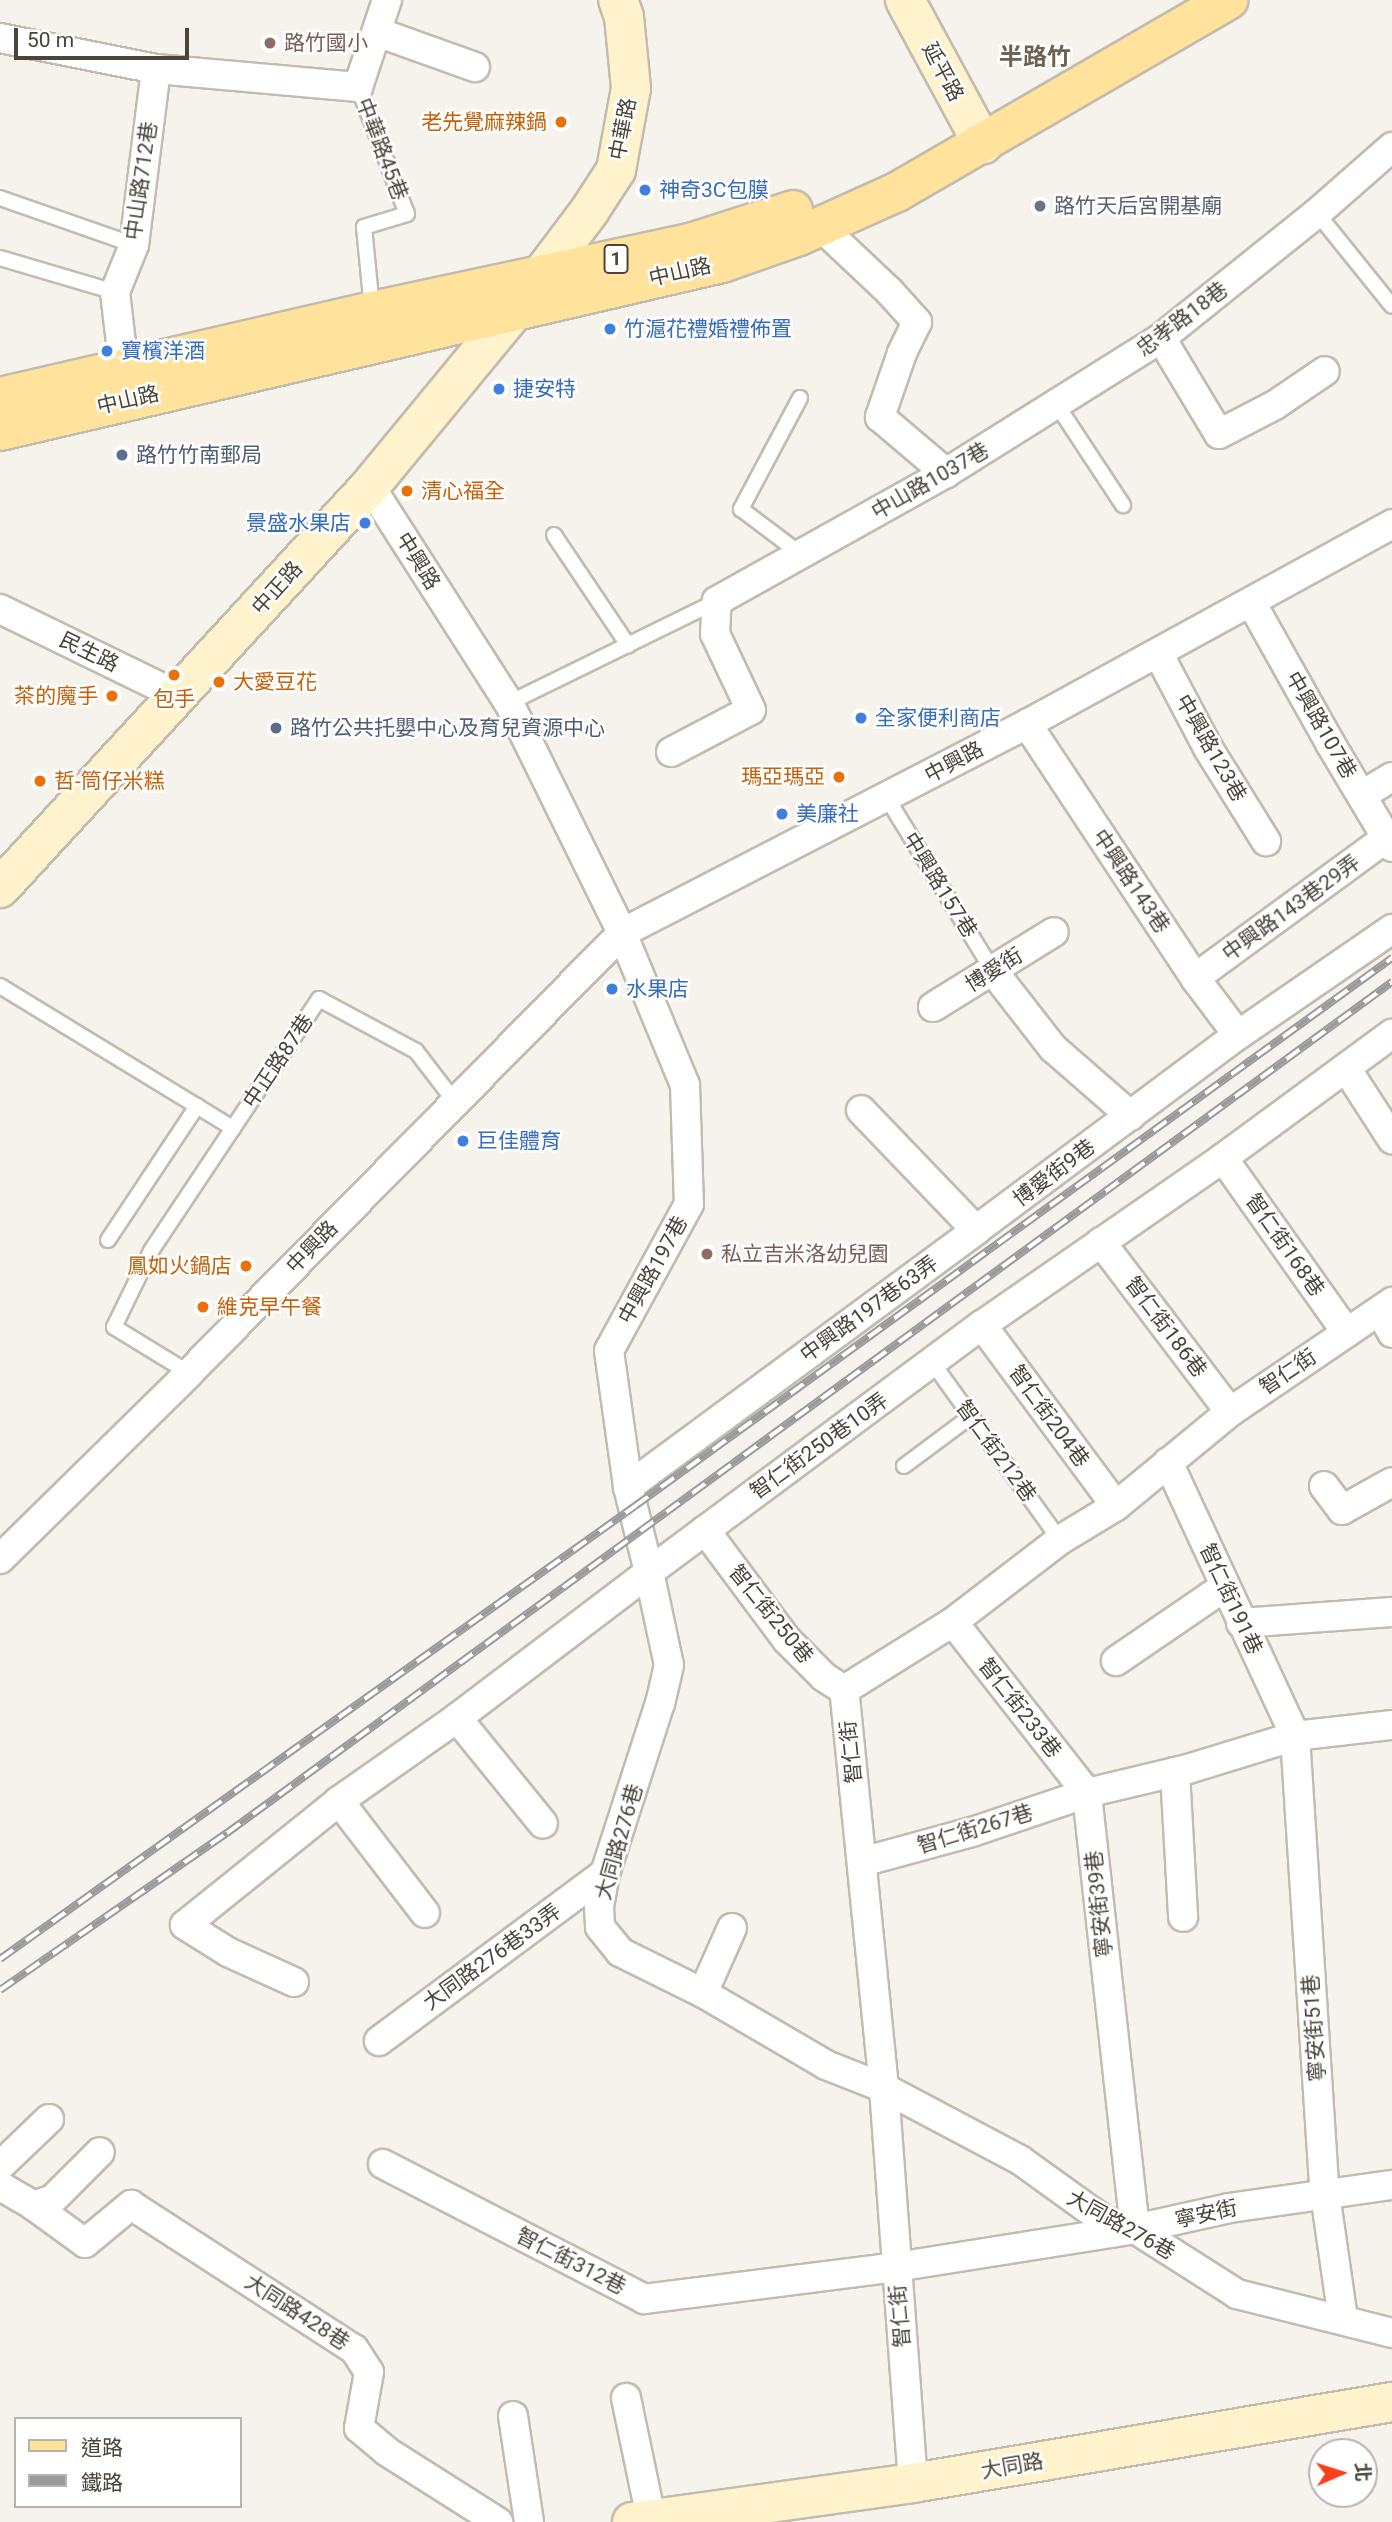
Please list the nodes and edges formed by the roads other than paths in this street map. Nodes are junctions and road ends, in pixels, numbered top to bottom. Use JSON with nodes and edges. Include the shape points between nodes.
{"nodes":[{"id":1,"x":387,"y":0,"type":"edge"},
{"id":2,"x":618,"y":0,"type":"edge"},
{"id":3,"x":905,"y":0,"type":"edge"},
{"id":4,"x":1187,"y":0,"type":"edge"},
{"id":5,"x":1228,"y":0,"type":"edge"},
{"id":6,"x":377,"y":32,"type":"junction"},
{"id":7,"x":0,"y":38,"type":"edge"},
{"id":8,"x":475,"y":67,"type":"dead end"},
{"id":9,"x":156,"y":69,"type":"junction"},
{"id":10,"x":358,"y":87,"type":"junction"},
{"id":11,"x":977,"y":134,"type":"junction"},
{"id":12,"x":1392,"y":147,"type":"edge"},
{"id":13,"x":0,"y":198,"type":"edge"},
{"id":14,"x":1317,"y":213,"type":"junction"},
{"id":15,"x":820,"y":226,"type":"junction"},
{"id":16,"x":134,"y":245,"type":"junction"},
{"id":17,"x":0,"y":258,"type":"edge"},
{"id":18,"x":539,"y":276,"type":"junction"},
{"id":19,"x":115,"y":292,"type":"junction"},
{"id":20,"x":1392,"y":306,"type":"edge"},
{"id":21,"x":515,"y":310,"type":"junction"},
{"id":22,"x":372,"y":311,"type":"junction"},
{"id":23,"x":1161,"y":338,"type":"junction"},
{"id":24,"x":1325,"y":371,"type":"dead end"},
{"id":25,"x":126,"y":383,"type":"junction"},
{"id":26,"x":0,"y":397,"type":"edge"},
{"id":27,"x":800,"y":398,"type":"dead end"},
{"id":28,"x":1057,"y":405,"type":"junction"},
{"id":29,"x":0,"y":431,"type":"edge"},
{"id":30,"x":946,"y":473,"type":"junction"},
{"id":31,"x":370,"y":486,"type":"junction"},
{"id":32,"x":1123,"y":505,"type":"dead end"},
{"id":33,"x":1392,"y":524,"type":"edge"},
{"id":34,"x":554,"y":535,"type":"dead end"},
{"id":35,"x":802,"y":555,"type":"junction"},
{"id":36,"x":717,"y":601,"type":"junction"},
{"id":37,"x":1251,"y":601,"type":"junction"},
{"id":38,"x":0,"y":609,"type":"edge"},
{"id":39,"x":628,"y":645,"type":"junction"},
{"id":40,"x":1158,"y":653,"type":"junction"},
{"id":41,"x":178,"y":696,"type":"junction"},
{"id":42,"x":509,"y":703,"type":"junction"},
{"id":43,"x":1027,"y":724,"type":"junction"},
{"id":44,"x":671,"y":752,"type":"dead end"},
{"id":45,"x":1392,"y":777,"type":"edge"},
{"id":46,"x":1362,"y":795,"type":"junction"},
{"id":47,"x":887,"y":798,"type":"junction"},
{"id":48,"x":1266,"y":841,"type":"dead end"},
{"id":49,"x":1389,"y":843,"type":"edge"},
{"id":50,"x":0,"y":888,"type":"edge"},
{"id":51,"x":1392,"y":929,"type":"edge"},
{"id":52,"x":1054,"y":932,"type":"dead end"},
{"id":53,"x":622,"y":933,"type":"junction"},
{"id":54,"x":993,"y":971,"type":"junction"},
{"id":55,"x":1195,"y":978,"type":"junction"},
{"id":56,"x":0,"y":986,"type":"edge"},
{"id":57,"x":933,"y":1007,"type":"dead end"},
{"id":58,"x":1392,"y":1034,"type":"edge"},
{"id":59,"x":1238,"y":1035,"type":"junction"},
{"id":60,"x":1346,"y":1068,"type":"junction"},
{"id":61,"x":455,"y":1102,"type":"junction"},
{"id":62,"x":197,"y":1106,"type":"junction"},
{"id":63,"x":861,"y":1110,"type":"dead end"},
{"id":64,"x":1131,"y":1116,"type":"junction"},
{"id":65,"x":233,"y":1128,"type":"junction"},
{"id":66,"x":1392,"y":1139,"type":"edge"},
{"id":67,"x":1223,"y":1158,"type":"junction"},
{"id":68,"x":976,"y":1230,"type":"junction"},
{"id":69,"x":108,"y":1240,"type":"dead end"},
{"id":70,"x":1101,"y":1242,"type":"junction"},
{"id":71,"x":1388,"y":1315,"type":"edge"},
{"id":72,"x":982,"y":1325,"type":"junction"},
{"id":73,"x":1346,"y":1332,"type":"junction"},
{"id":74,"x":932,"y":1362,"type":"junction"},
{"id":75,"x":189,"y":1373,"type":"junction"},
{"id":76,"x":1230,"y":1412,"type":"junction"},
{"id":77,"x":971,"y":1416,"type":"junction"},
{"id":78,"x":1168,"y":1461,"type":"junction"},
{"id":79,"x":904,"y":1466,"type":"dead end"},
{"id":80,"x":1392,"y":1482,"type":"edge"},
{"id":81,"x":1324,"y":1486,"type":"dead end"},
{"id":82,"x":628,"y":1487,"type":"junction"},
{"id":83,"x":1116,"y":1506,"type":"junction"},
{"id":84,"x":705,"y":1530,"type":"junction"},
{"id":85,"x":11,"y":1535,"type":"edge"},
{"id":86,"x":1060,"y":1540,"type":"junction"},
{"id":87,"x":0,"y":1559,"type":"edge"},
{"id":88,"x":649,"y":1572,"type":"junction"},
{"id":89,"x":1224,"y":1587,"type":"junction"},
{"id":90,"x":1392,"y":1612,"type":"edge"},
{"id":91,"x":953,"y":1622,"type":"junction"},
{"id":92,"x":1241,"y":1623,"type":"junction"},
{"id":93,"x":1116,"y":1661,"type":"dead end"},
{"id":94,"x":844,"y":1690,"type":"junction"},
{"id":95,"x":457,"y":1718,"type":"junction"},
{"id":96,"x":1392,"y":1726,"type":"edge"},
{"id":97,"x":1295,"y":1736,"type":"junction"},
{"id":98,"x":1175,"y":1772,"type":"junction"},
{"id":99,"x":1087,"y":1793,"type":"junction"},
{"id":100,"x":339,"y":1801,"type":"junction"},
{"id":101,"x":543,"y":1824,"type":"dead end"},
{"id":102,"x":862,"y":1862,"type":"junction"},
{"id":103,"x":605,"y":1873,"type":"junction"},
{"id":104,"x":425,"y":1913,"type":"dead end"},
{"id":105,"x":1183,"y":1917,"type":"dead end"},
{"id":106,"x":732,"y":1928,"type":"dead end"},
{"id":107,"x":294,"y":1982,"type":"dead end"},
{"id":108,"x":703,"y":1993,"type":"junction"},
{"id":109,"x":379,"y":2041,"type":"dead end"},
{"id":110,"x":884,"y":2088,"type":"junction"},
{"id":111,"x":49,"y":2119,"type":"dead end"},
{"id":112,"x":100,"y":2152,"type":"dead end"},
{"id":113,"x":383,"y":2164,"type":"dead end"},
{"id":114,"x":0,"y":2166,"type":"edge"},
{"id":115,"x":1392,"y":2185,"type":"edge"},
{"id":116,"x":0,"y":2186,"type":"edge"},
{"id":117,"x":1325,"y":2194,"type":"junction"},
{"id":118,"x":34,"y":2206,"type":"junction"},
{"id":119,"x":1135,"y":2230,"type":"junction"},
{"id":120,"x":896,"y":2267,"type":"junction"},
{"id":121,"x":1343,"y":2319,"type":"junction"},
{"id":122,"x":1392,"y":2333,"type":"edge"},
{"id":123,"x":626,"y":2398,"type":"dead end"},
{"id":124,"x":1392,"y":2402,"type":"edge"},
{"id":125,"x":513,"y":2416,"type":"dead end"},
{"id":126,"x":913,"y":2483,"type":"junction"},
{"id":127,"x":644,"y":2521,"type":"edge"},
{"id":128,"x":498,"y":2522,"type":"edge"},
{"id":129,"x":529,"y":2522,"type":"edge"}],
"edges":[{"from":1,"to":6,"type":"street","name":"中華路45巷"},
{"from":2,"to":18,"type":"street","name":"中華路","via":[[631,88],[616,170]]},
{"from":3,"to":11,"type":"street","name":"延平路"},
{"from":4,"to":11,"type":"main road","name":"中山路","number":"1"},
{"from":5,"to":11,"type":"main road","name":"中山路","number":"1"},
{"from":6,"to":8,"type":"street"},
{"from":6,"to":10,"type":"street","name":"中華路45巷"},
{"from":7,"to":9,"type":"street"},
{"from":9,"to":10,"type":"street"},
{"from":9,"to":16,"type":"street","name":"中山路712巷"},
{"from":10,"to":22,"type":"lane","name":"中華路45巷","via":[[407,214],[364,227]]},
{"from":11,"to":15,"type":"main road","name":"中山路","number":"1","via":[[897,192]]},
{"from":11,"to":18,"type":"main road","name":"中山路","number":"1","via":[[783,215],[693,242]]},
{"from":12,"to":14,"type":"street","name":"忠孝路18巷"},
{"from":13,"to":16,"type":"lane"},
{"from":14,"to":20,"type":"lane"},
{"from":14,"to":23,"type":"street","name":"忠孝路18巷"},
{"from":15,"to":21,"type":"main road","name":"中山路","number":"1","via":[[722,263]]},
{"from":15,"to":30,"type":"street","via":[[917,323],[880,417]]},
{"from":16,"to":19,"type":"street","name":"中山路712巷"},
{"from":17,"to":19,"type":"lane"},
{"from":18,"to":21,"type":"street","name":"中正路"},
{"from":18,"to":22,"type":"main road","name":"中山路","number":"1"},
{"from":19,"to":25,"type":"street","name":"中山路712巷"},
{"from":21,"to":25,"type":"main road","name":"中山路","number":"1"},
{"from":21,"to":31,"type":"street","name":"中正路"},
{"from":22,"to":25,"type":"main road","name":"中山路","number":"1"},
{"from":23,"to":24,"type":"street","via":[[1219,434],[1275,405]]},
{"from":23,"to":28,"type":"street","name":"忠孝路18巷"},
{"from":25,"to":26,"type":"main road","name":"中山路","number":"1"},
{"from":25,"to":29,"type":"main road","name":"中山路","number":"1"},
{"from":27,"to":35,"type":"lane","via":[[741,509]]},
{"from":28,"to":30,"type":"street","name":"中山路1037巷"},
{"from":28,"to":32,"type":"lane"},
{"from":30,"to":35,"type":"street","name":"中山路1037巷"},
{"from":31,"to":41,"type":"street","name":"中正路"},
{"from":31,"to":42,"type":"street","name":"中興路"},
{"from":33,"to":37,"type":"street","name":"中興路"},
{"from":34,"to":39,"type":"lane"},
{"from":35,"to":36,"type":"street","name":"中山路1037巷"},
{"from":36,"to":39,"type":"lane","name":"中山路1037巷"},
{"from":36,"to":44,"type":"street","via":[[715,634],[751,710]]},
{"from":37,"to":40,"type":"street","name":"中興路"},
{"from":37,"to":46,"type":"street","name":"中興路107巷"},
{"from":38,"to":41,"type":"street","name":"民生路"},
{"from":39,"to":42,"type":"lane","name":"中山路1037巷"},
{"from":40,"to":43,"type":"street","name":"中興路"},
{"from":40,"to":48,"type":"street","name":"中興路123巷","via":[[1208,748]]},
{"from":41,"to":50,"type":"street","name":"中正路"},
{"from":42,"to":53,"type":"street","name":"中興路"},
{"from":43,"to":47,"type":"street","name":"中興路"},
{"from":43,"to":55,"type":"street","name":"中興路143巷"},
{"from":45,"to":46,"type":"street"},
{"from":46,"to":49,"type":"street","name":"中興路107巷"},
{"from":47,"to":53,"type":"street","name":"中興路"},
{"from":47,"to":54,"type":"lane","name":"中興路157巷"},
{"from":49,"to":55,"type":"street","name":"中興路143巷29弄"},
{"from":51,"to":59,"type":"street","name":"博愛街9巷"},
{"from":52,"to":54,"type":"street","name":"博愛街"},
{"from":53,"to":61,"type":"street","name":"中興路"},
{"from":53,"to":82,"type":"street","name":"中興路197巷","via":[[685,1085],[689,1204],[609,1351]]},
{"from":54,"to":57,"type":"street","name":"博愛街"},
{"from":54,"to":64,"type":"street","via":[[1053,1048]]},
{"from":55,"to":59,"type":"street","name":"中興路143巷"},
{"from":56,"to":62,"type":"lane","name":"中正路87巷"},
{"from":58,"to":60,"type":"street","name":"智仁街250巷10弄"},
{"from":59,"to":64,"type":"street","name":"博愛街9巷"},
{"from":60,"to":66,"type":"street"},
{"from":60,"to":67,"type":"street","name":"智仁街250巷10弄"},
{"from":61,"to":65,"type":"lane","name":"中正路87巷","via":[[416,1051],[319,999]]},
{"from":61,"to":75,"type":"street","name":"中興路"},
{"from":62,"to":65,"type":"lane","name":"中正路87巷"},
{"from":62,"to":69,"type":"lane"},
{"from":63,"to":68,"type":"street"},
{"from":64,"to":68,"type":"street","name":"博愛街9巷"},
{"from":65,"to":75,"type":"lane","name":"中正路87巷","via":[[151,1251],[114,1327]]},
{"from":67,"to":70,"type":"street","name":"智仁街250巷10弄"},
{"from":67,"to":73,"type":"street","name":"智仁街168巷"},
{"from":68,"to":82,"type":"street","name":"中興路197巷63弄"},
{"from":70,"to":72,"type":"street","name":"智仁街250巷10弄"},
{"from":70,"to":76,"type":"street","name":"智仁街186巷"},
{"from":71,"to":73,"type":"street","name":"智仁街"},
{"from":72,"to":74,"type":"street","name":"智仁街250巷10弄"},
{"from":72,"to":83,"type":"street","name":"智仁街204巷"},
{"from":73,"to":76,"type":"street","name":"智仁街"},
{"from":74,"to":77,"type":"lane","name":"智仁街212巷"},
{"from":74,"to":84,"type":"street","name":"智仁街250巷10弄"},
{"from":75,"to":85,"type":"street","name":"中興路"},
{"from":76,"to":78,"type":"street","name":"智仁街"},
{"from":77,"to":79,"type":"lane"},
{"from":77,"to":86,"type":"lane","name":"智仁街212巷"},
{"from":78,"to":83,"type":"street","name":"智仁街"},
{"from":78,"to":89,"type":"street","name":"智仁街191巷"},
{"from":80,"to":81,"type":"street","via":[[1342,1510]]},
{"from":82,"to":88,"type":"street","name":"中興路197巷"},
{"from":83,"to":86,"type":"street","name":"智仁街"},
{"from":84,"to":88,"type":"street","name":"智仁街250巷10弄"},
{"from":84,"to":94,"type":"street","name":"智仁街250巷","via":[[787,1640]]},
{"from":85,"to":87,"type":"street","name":"中興路"},
{"from":86,"to":91,"type":"street","name":"智仁街"},
{"from":88,"to":95,"type":"street"},
{"from":88,"to":103,"type":"street","name":"大同路276巷","via":[[669,1665]]},
{"from":89,"to":92,"type":"street","name":"智仁街191巷"},
{"from":89,"to":93,"type":"street"},
{"from":90,"to":92,"type":"street"},
{"from":91,"to":94,"type":"street","name":"智仁街"},
{"from":91,"to":99,"type":"street","name":"智仁街233巷"},
{"from":92,"to":97,"type":"street","name":"智仁街191巷"},
{"from":94,"to":102,"type":"street","name":"智仁街"},
{"from":95,"to":100,"type":"street"},
{"from":95,"to":101,"type":"street"},
{"from":96,"to":97,"type":"street"},
{"from":97,"to":98,"type":"street"},
{"from":97,"to":117,"type":"street","name":"寧安街51巷"},
{"from":98,"to":99,"type":"street"},
{"from":98,"to":105,"type":"street"},
{"from":99,"to":102,"type":"street","name":"智仁街267巷"},
{"from":99,"to":119,"type":"street","name":"寧安街39巷"},
{"from":100,"to":104,"type":"street"},
{"from":100,"to":107,"type":"street","via":[[185,1925],[228,1952]]},
{"from":102,"to":110,"type":"street","name":"智仁街"},
{"from":103,"to":108,"type":"street","name":"大同路276巷","via":[[599,1907],[600,1927],[608,1940],[620,1952]]},
{"from":103,"to":109,"type":"street","name":"大同路276巷33弄"},
{"from":106,"to":108,"type":"street"},
{"from":108,"to":110,"type":"street","name":"大同路276巷","via":[[827,2065]]},
{"from":110,"to":119,"type":"street","name":"大同路276巷","via":[[1020,2160],[1105,2221]]},
{"from":110,"to":120,"type":"street","name":"智仁街"},
{"from":111,"to":114,"type":"street"},
{"from":112,"to":118,"type":"street","via":[[53,2199]]},
{"from":113,"to":120,"type":"street","name":"智仁街312巷","via":[[643,2299]]},
{"from":115,"to":117,"type":"street","name":"寧安街"},
{"from":116,"to":118,"type":"street"},
{"from":117,"to":119,"type":"street","name":"寧安街","via":[[1230,2208]]},
{"from":117,"to":121,"type":"street","name":"寧安街51巷"},
{"from":118,"to":128,"type":"street","name":"大同路428巷","via":[[85,2243],[131,2205],[354,2348],[369,2372],[359,2428],[386,2451]]},
{"from":119,"to":120,"type":"street","name":"寧安街"},
{"from":119,"to":121,"type":"street","name":"大同路276巷","via":[[1237,2294]]},
{"from":120,"to":126,"type":"street","name":"智仁街"},
{"from":121,"to":122,"type":"street","name":"大同路276巷"},
{"from":123,"to":127,"type":"street"},
{"from":124,"to":126,"type":"street","name":"大同路"},
{"from":125,"to":129,"type":"street"},
{"from":126,"to":127,"type":"street","name":"大同路"}]}
